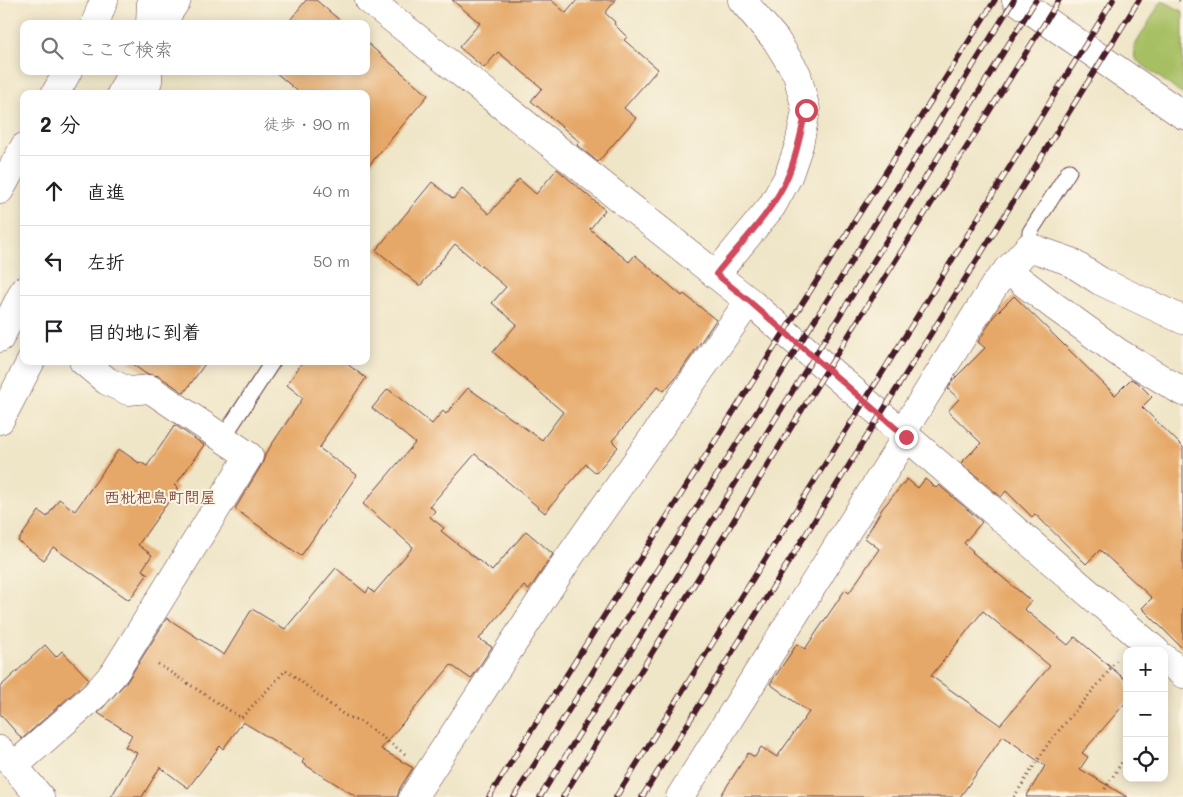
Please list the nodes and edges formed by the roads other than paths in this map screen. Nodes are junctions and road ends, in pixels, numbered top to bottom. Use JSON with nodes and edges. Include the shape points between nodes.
{"nodes":[{"id":1,"x":104,"y":0,"type":"edge"},
{"id":2,"x":151,"y":0,"type":"edge"},
{"id":3,"x":177,"y":0,"type":"edge"},
{"id":4,"x":369,"y":0,"type":"edge"},
{"id":5,"x":742,"y":0,"type":"edge"},
{"id":6,"x":1016,"y":0,"type":"edge"},
{"id":7,"x":97,"y":20,"type":"edge"},
{"id":8,"x":150,"y":20,"type":"edge"},
{"id":9,"x":164,"y":20,"type":"edge"},
{"id":10,"x":66,"y":75,"type":"edge"},
{"id":11,"x":130,"y":75,"type":"edge"},
{"id":12,"x":148,"y":75,"type":"edge"},
{"id":13,"x":57,"y":90,"type":"edge"},
{"id":14,"x":123,"y":90,"type":"edge"},
{"id":15,"x":145,"y":90,"type":"edge"},
{"id":16,"x":1183,"y":115,"type":"edge"},
{"id":17,"x":20,"y":154,"type":"edge"},
{"id":18,"x":1069,"y":171,"type":"dead end"},
{"id":19,"x":0,"y":190,"type":"edge"},
{"id":20,"x":1028,"y":247,"type":"junction"},
{"id":21,"x":1007,"y":270,"type":"junction"},
{"id":22,"x":716,"y":274,"type":"junction"},
{"id":23,"x":20,"y":298,"type":"edge"},
{"id":24,"x":749,"y":301,"type":"junction"},
{"id":25,"x":1183,"y":320,"type":"edge"},
{"id":26,"x":0,"y":338,"type":"edge"},
{"id":27,"x":29,"y":365,"type":"edge"},
{"id":28,"x":89,"y":365,"type":"edge"},
{"id":29,"x":270,"y":365,"type":"edge"},
{"id":30,"x":1183,"y":392,"type":"edge"},
{"id":31,"x":0,"y":420,"type":"edge"},
{"id":32,"x":904,"y":435,"type":"junction"},
{"id":33,"x":223,"y":438,"type":"junction"},
{"id":34,"x":1146,"y":642,"type":"edge"},
{"id":35,"x":1168,"y":661,"type":"edge"},
{"id":36,"x":1183,"y":674,"type":"edge"},
{"id":37,"x":7,"y":758,"type":"edge"},
{"id":38,"x":40,"y":797,"type":"edge"},
{"id":39,"x":414,"y":797,"type":"edge"},
{"id":40,"x":680,"y":797,"type":"edge"}],
"edges":[{"from":1,"to":7,"type":"street"},
{"from":2,"to":8,"type":"street"},
{"from":3,"to":9,"type":"street"},
{"from":4,"to":22,"type":"street"},
{"from":5,"to":22,"type":"street","via":[[776,40],[797,74],[806,110],[788,177],[772,206]]},
{"from":6,"to":16,"type":"street"},
{"from":10,"to":13,"type":"street"},
{"from":11,"to":14,"type":"street"},
{"from":12,"to":15,"type":"street"},
{"from":17,"to":19,"type":"street"},
{"from":18,"to":20,"type":"lane","via":[[1030,232]]},
{"from":20,"to":21,"type":"street"},
{"from":20,"to":25,"type":"street","via":[[1069,261],[1100,282]]},
{"from":21,"to":30,"type":"street","via":[[1119,353]]},
{"from":21,"to":32,"type":"street"},
{"from":22,"to":24,"type":"street"},
{"from":23,"to":26,"type":"street"},
{"from":24,"to":32,"type":"street"},
{"from":24,"to":39,"type":"street","via":[[570,556]]},
{"from":27,"to":31,"type":"street"},
{"from":28,"to":33,"type":"street","via":[[107,381],[128,391],[150,389]]},
{"from":29,"to":33,"type":"lane"},
{"from":32,"to":34,"type":"street"},
{"from":32,"to":40,"type":"street"},
{"from":33,"to":37,"type":"street","via":[[249,456],[115,672],[96,694]]},
{"from":35,"to":36,"type":"street"},
{"from":37,"to":38,"type":"street"}]}
